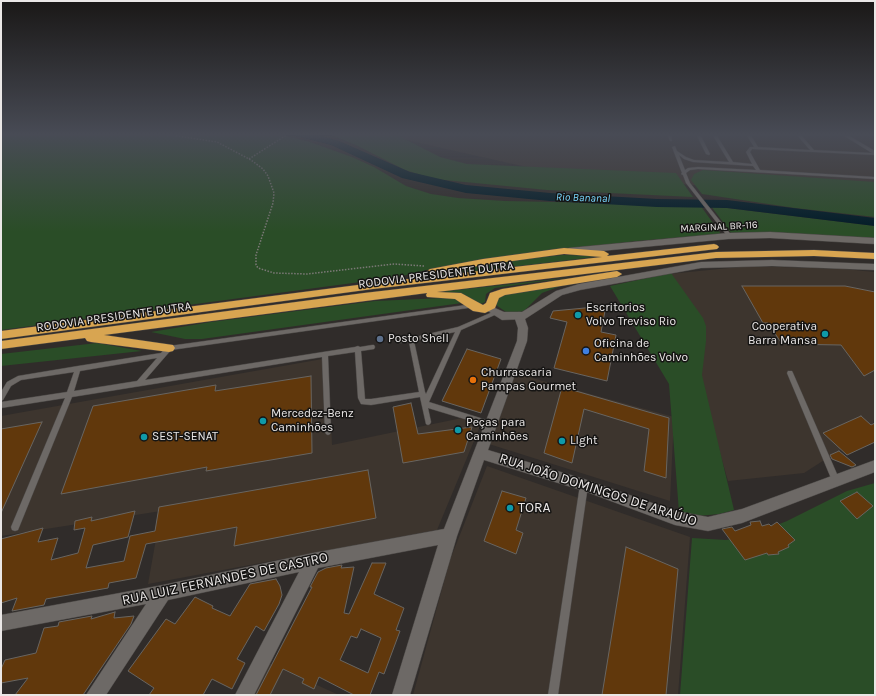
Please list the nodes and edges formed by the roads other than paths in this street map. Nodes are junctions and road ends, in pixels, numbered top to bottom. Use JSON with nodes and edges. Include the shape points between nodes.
{"nodes":[{"id":1,"x":681,"y":166,"type":"edge"},
{"id":2,"x":756,"y":166,"type":"edge"},
{"id":3,"x":758,"y":171,"type":"junction"},
{"id":4,"x":683,"y":174,"type":"junction"},
{"id":5,"x":875,"y":178,"type":"edge"},
{"id":6,"x":729,"y":236,"type":"junction"},
{"id":7,"x":875,"y":241,"type":"edge"},
{"id":8,"x":875,"y":250,"type":"edge"},
{"id":9,"x":564,"y":251,"type":"junction"},
{"id":10,"x":635,"y":256,"type":"junction"},
{"id":11,"x":875,"y":256,"type":"edge"},
{"id":12,"x":681,"y":259,"type":"junction"},
{"id":13,"x":875,"y":267,"type":"edge"},
{"id":14,"x":373,"y":286,"type":"junction"},
{"id":15,"x":364,"y":296,"type":"junction"},
{"id":16,"x":473,"y":306,"type":"junction"},
{"id":17,"x":492,"y":310,"type":"junction"},
{"id":18,"x":518,"y":316,"type":"junction"},
{"id":19,"x":459,"y":329,"type":"junction"},
{"id":20,"x":1,"y":335,"type":"edge"},
{"id":21,"x":76,"y":336,"type":"junction"},
{"id":22,"x":411,"y":340,"type":"junction"},
{"id":23,"x":402,"y":341,"type":"dead end"},
{"id":24,"x":1,"y":345,"type":"edge"},
{"id":25,"x":372,"y":347,"type":"dead end"},
{"id":26,"x":358,"y":348,"type":"junction"},
{"id":27,"x":166,"y":352,"type":"junction"},
{"id":28,"x":325,"y":354,"type":"junction"},
{"id":29,"x":78,"y":368,"type":"junction"},
{"id":30,"x":790,"y":373,"type":"dead end"},
{"id":31,"x":138,"y":384,"type":"junction"},
{"id":32,"x":423,"y":394,"type":"junction"},
{"id":33,"x":69,"y":395,"type":"junction"},
{"id":34,"x":1,"y":398,"type":"edge"},
{"id":35,"x":425,"y":404,"type":"junction"},
{"id":36,"x":1,"y":405,"type":"edge"},
{"id":37,"x":428,"y":422,"type":"dead end"},
{"id":38,"x":490,"y":424,"type":"junction"},
{"id":39,"x":328,"y":432,"type":"dead end"},
{"id":40,"x":480,"y":452,"type":"junction"},
{"id":41,"x":875,"y":466,"type":"edge"},
{"id":42,"x":836,"y":481,"type":"junction"},
{"id":43,"x":584,"y":485,"type":"junction"},
{"id":44,"x":16,"y":527,"type":"dead end"},
{"id":45,"x":449,"y":536,"type":"junction"},
{"id":46,"x":312,"y":560,"type":"junction"},
{"id":47,"x":163,"y":593,"type":"junction"},
{"id":48,"x":1,"y":623,"type":"edge"},
{"id":49,"x":96,"y":695,"type":"edge"},
{"id":50,"x":244,"y":695,"type":"edge"},
{"id":51,"x":401,"y":695,"type":"edge"},
{"id":52,"x":553,"y":695,"type":"edge"}],
"edges":[{"from":1,"to":4,"type":"lane"},
{"from":2,"to":3,"type":"lane"},
{"from":3,"to":4,"type":"lane","via":[[694,168]]},
{"from":3,"to":5,"type":"lane"},
{"from":4,"to":6,"type":"lane"},
{"from":6,"to":7,"type":"street","name":"MARGINAL BR-116","via":[[791,236]]},
{"from":6,"to":9,"type":"street","name":"MARGINAL BR-116"},
{"from":8,"to":10,"type":"highway","name":"RODOVIA PRESIDENTE DUTRA","via":[[739,245]]},
{"from":9,"to":10,"type":"highway"},
{"from":9,"to":14,"type":"highway","via":[[443,269]]},
{"from":10,"to":14,"type":"highway","name":"RODOVIA PRESIDENTE DUTRA"},
{"from":11,"to":12,"type":"highway","name":"RODOVIA PRESIDENTE DUTRA","via":[[775,252]]},
{"from":12,"to":15,"type":"highway","name":"RODOVIA PRESIDENTE DUTRA"},
{"from":12,"to":17,"type":"highway","via":[[626,273],[502,292],[492,298]]},
{"from":13,"to":18,"type":"street","via":[[772,263],[701,265],[574,288],[559,293]]},
{"from":14,"to":20,"type":"highway","name":"RODOVIA PRESIDENTE DUTRA"},
{"from":15,"to":16,"type":"highway","via":[[449,295],[463,298]]},
{"from":15,"to":21,"type":"highway","name":"RODOVIA PRESIDENTE DUTRA"},
{"from":16,"to":17,"type":"highway"},
{"from":16,"to":27,"type":"lane"},
{"from":17,"to":18,"type":"street","via":[[502,316]]},
{"from":17,"to":19,"type":"lane"},
{"from":18,"to":38,"type":"street","via":[[523,328],[522,341]]},
{"from":19,"to":22,"type":"lane"},
{"from":19,"to":35,"type":"lane"},
{"from":21,"to":24,"type":"highway","name":"RODOVIA PRESIDENTE DUTRA"},
{"from":21,"to":27,"type":"highway"},
{"from":22,"to":23,"type":"lane"},
{"from":22,"to":32,"type":"lane"},
{"from":25,"to":26,"type":"lane"},
{"from":26,"to":28,"type":"lane"},
{"from":26,"to":32,"type":"lane","via":[[363,402]]},
{"from":27,"to":29,"type":"lane"},
{"from":27,"to":31,"type":"lane"},
{"from":28,"to":31,"type":"lane"},
{"from":28,"to":39,"type":"lane"},
{"from":29,"to":33,"type":"lane"},
{"from":29,"to":34,"type":"lane","via":[[17,379],[8,385]]},
{"from":30,"to":42,"type":"lane"},
{"from":31,"to":33,"type":"lane"},
{"from":32,"to":35,"type":"lane"},
{"from":33,"to":36,"type":"lane"},
{"from":33,"to":44,"type":"lane"},
{"from":35,"to":37,"type":"lane"},
{"from":35,"to":38,"type":"lane"},
{"from":38,"to":40,"type":"street"},
{"from":40,"to":43,"type":"street","name":"RUA JOÃO DOMINGOS DE ARAÚJO"},
{"from":40,"to":45,"type":"street"},
{"from":41,"to":42,"type":"street","name":"RUA JOÃO DOMINGOS DE ARAÚJO"},
{"from":42,"to":43,"type":"street","name":"RUA JOÃO DOMINGOS DE ARAÚJO","via":[[742,516],[708,524],[675,518]]},
{"from":43,"to":52,"type":"lane"},
{"from":45,"to":46,"type":"street","name":"RUA LUIZ FERNANDES DE CASTRO"},
{"from":45,"to":51,"type":"street"},
{"from":46,"to":47,"type":"street","name":"RUA LUIZ FERNANDES DE CASTRO"},
{"from":46,"to":50,"type":"street"},
{"from":47,"to":48,"type":"street","name":"RUA LUIZ FERNANDES DE CASTRO"},
{"from":47,"to":49,"type":"street"}]}
